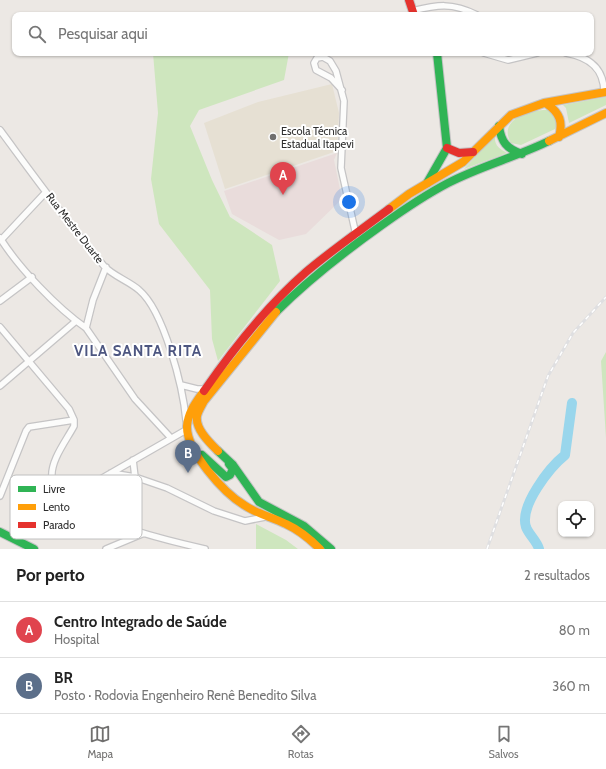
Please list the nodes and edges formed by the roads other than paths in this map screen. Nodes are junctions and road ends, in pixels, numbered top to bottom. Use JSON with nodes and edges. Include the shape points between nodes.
{"nodes":[{"id":1,"x":409,"y":0,"type":"edge"},
{"id":2,"x":444,"y":2,"type":"edge"},
{"id":3,"x":413,"y":12,"type":"edge"},
{"id":4,"x":416,"y":12,"type":"edge"},
{"id":5,"x":471,"y":12,"type":"edge"},
{"id":6,"x":437,"y":56,"type":"edge"},
{"id":7,"x":494,"y":56,"type":"edge"},
{"id":8,"x":525,"y":56,"type":"edge"},
{"id":9,"x":577,"y":56,"type":"edge"},
{"id":10,"x":604,"y":75,"type":"edge"},
{"id":11,"x":342,"y":90,"type":"junction"},
{"id":12,"x":605,"y":92,"type":"edge"},
{"id":13,"x":547,"y":104,"type":"junction"},
{"id":14,"x":606,"y":112,"type":"edge"},
{"id":15,"x":498,"y":126,"type":"junction"},
{"id":16,"x":0,"y":130,"type":"edge"},
{"id":17,"x":559,"y":137,"type":"junction"},
{"id":18,"x":447,"y":148,"type":"junction"},
{"id":19,"x":473,"y":152,"type":"junction"},
{"id":20,"x":522,"y":154,"type":"junction"},
{"id":21,"x":427,"y":183,"type":"junction"},
{"id":22,"x":46,"y":192,"type":"junction"},
{"id":23,"x":356,"y":235,"type":"junction"},
{"id":24,"x":1,"y":239,"type":"edge"},
{"id":25,"x":106,"y":268,"type":"junction"},
{"id":26,"x":32,"y":277,"type":"junction"},
{"id":27,"x":0,"y":301,"type":"edge"},
{"id":28,"x":76,"y":321,"type":"junction"},
{"id":29,"x":0,"y":327,"type":"edge"},
{"id":30,"x":86,"y":328,"type":"junction"},
{"id":31,"x":30,"y":362,"type":"junction"},
{"id":32,"x":181,"y":385,"type":"junction"},
{"id":33,"x":0,"y":386,"type":"edge"},
{"id":34,"x":205,"y":389,"type":"junction"},
{"id":35,"x":74,"y":420,"type":"junction"},
{"id":36,"x":186,"y":427,"type":"junction"},
{"id":37,"x":171,"y":438,"type":"junction"},
{"id":38,"x":218,"y":449,"type":"junction"},
{"id":39,"x":196,"y":451,"type":"junction"},
{"id":40,"x":133,"y":460,"type":"junction"},
{"id":41,"x":111,"y":473,"type":"junction"},
{"id":42,"x":52,"y":475,"type":"edge"},
{"id":43,"x":108,"y":475,"type":"edge"},
{"id":44,"x":123,"y":475,"type":"edge"},
{"id":45,"x":135,"y":475,"type":"edge"},
{"id":46,"x":142,"y":479,"type":"edge"},
{"id":47,"x":0,"y":496,"type":"edge"},
{"id":48,"x":266,"y":516,"type":"junction"},
{"id":49,"x":0,"y":532,"type":"edge"},
{"id":50,"x":142,"y":534,"type":"edge"},
{"id":51,"x":10,"y":537,"type":"edge"},
{"id":52,"x":14,"y":539,"type":"edge"},
{"id":53,"x":130,"y":539,"type":"edge"},
{"id":54,"x":34,"y":549,"type":"edge"},
{"id":55,"x":106,"y":549,"type":"edge"},
{"id":56,"x":205,"y":549,"type":"edge"},
{"id":57,"x":320,"y":549,"type":"edge"},
{"id":58,"x":331,"y":549,"type":"edge"}],
"edges":[{"from":1,"to":3,"type":"main road"},
{"from":2,"to":4,"type":"street"},
{"from":2,"to":5,"type":"street"},
{"from":6,"to":18,"type":"main road"},
{"from":7,"to":8,"type":"street","via":[[508,60]]},
{"from":9,"to":10,"type":"street","via":[[585,58]]},
{"from":10,"to":12,"type":"street"},
{"from":11,"to":11,"type":"street","via":[[331,78],[316,70],[314,63],[317,58],[323,57],[330,61]]},
{"from":11,"to":23,"type":"street","via":[[344,118],[341,168]]},
{"from":12,"to":13,"type":"main road"},
{"from":13,"to":15,"type":"main road","via":[[511,115]]},
{"from":13,"to":17,"type":"main road","via":[[558,112],[562,121]]},
{"from":14,"to":17,"type":"main road"},
{"from":15,"to":19,"type":"main road"},
{"from":15,"to":20,"type":"main road","via":[[501,141],[506,148]]},
{"from":16,"to":22,"type":"street","name":"Rua Mestre Duarte"},
{"from":17,"to":20,"type":"main road"},
{"from":18,"to":19,"type":"main road","via":[[459,153]]},
{"from":18,"to":21,"type":"main road"},
{"from":19,"to":21,"type":"main road","via":[[447,173]]},
{"from":20,"to":38,"type":"main road","via":[[463,176],[416,202],[334,259],[301,287],[260,330],[199,410],[198,424],[207,440]]},
{"from":21,"to":23,"type":"main road"},
{"from":22,"to":24,"type":"street"},
{"from":22,"to":25,"type":"street","name":"Rua Mestre Duarte"},
{"from":23,"to":34,"type":"main road","via":[[306,272],[273,303]]},
{"from":24,"to":26,"type":"street"},
{"from":25,"to":30,"type":"street","via":[[92,300]]},
{"from":25,"to":32,"type":"street","name":"Rua Mestre Duarte","via":[[140,290],[150,302]]},
{"from":26,"to":27,"type":"street"},
{"from":26,"to":28,"type":"street"},
{"from":28,"to":30,"type":"street"},
{"from":28,"to":31,"type":"street"},
{"from":29,"to":31,"type":"street"},
{"from":30,"to":37,"type":"street","via":[[135,399]]},
{"from":31,"to":33,"type":"street"},
{"from":31,"to":35,"type":"street","via":[[69,409]]},
{"from":32,"to":34,"type":"street"},
{"from":32,"to":36,"type":"street","name":"Rua Mestre Duarte"},
{"from":34,"to":36,"type":"main road","via":[[190,412]]},
{"from":35,"to":42,"type":"street","via":[[74,426],[53,466]]},
{"from":35,"to":47,"type":"street","via":[[29,427]]},
{"from":36,"to":37,"type":"street"},
{"from":36,"to":39,"type":"main road"},
{"from":37,"to":40,"type":"street"},
{"from":38,"to":39,"type":"main road","via":[[232,468],[229,476],[222,474]]},
{"from":38,"to":58,"type":"main road","via":[[233,465],[259,502],[304,526]]},
{"from":39,"to":48,"type":"main road","via":[[214,480],[240,503]]},
{"from":40,"to":41,"type":"street"},
{"from":40,"to":45,"type":"street"},
{"from":41,"to":43,"type":"street"},
{"from":41,"to":44,"type":"street"},
{"from":46,"to":48,"type":"street","via":[[245,521]]},
{"from":48,"to":57,"type":"main road","via":[[305,534]]},
{"from":49,"to":51,"type":"main road"},
{"from":50,"to":56,"type":"street"},
{"from":52,"to":54,"type":"main road"},
{"from":53,"to":55,"type":"street"}]}
